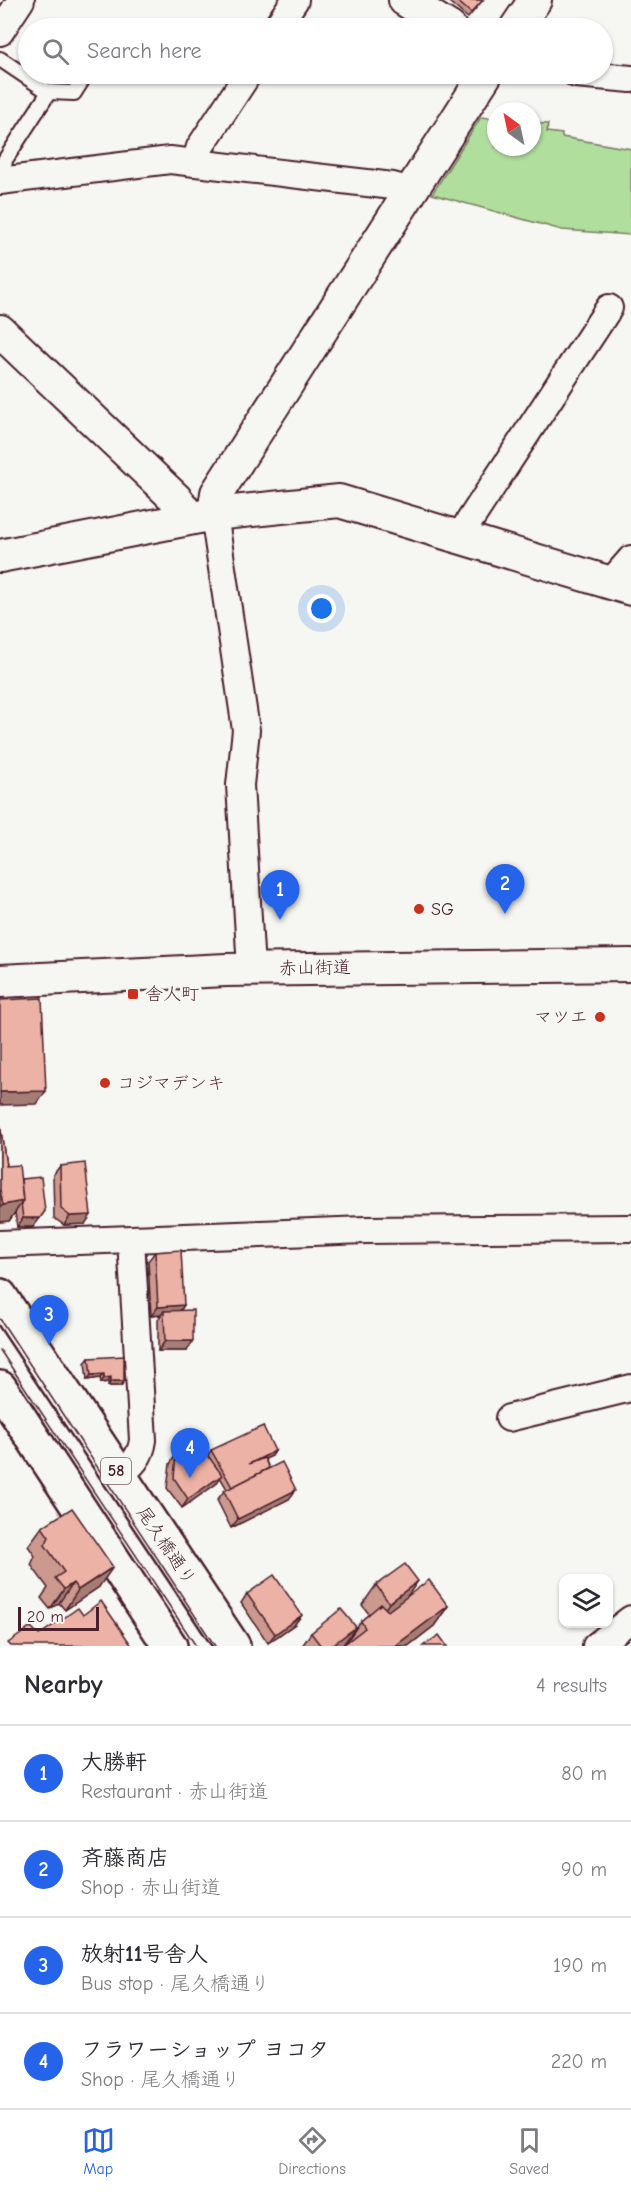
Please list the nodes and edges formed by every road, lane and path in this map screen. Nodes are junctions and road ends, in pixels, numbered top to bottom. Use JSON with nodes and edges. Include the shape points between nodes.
{"nodes":[{"id":1,"x":21,"y":0,"type":"edge"},
{"id":2,"x":295,"y":0,"type":"edge"},
{"id":3,"x":405,"y":0,"type":"edge"},
{"id":4,"x":535,"y":0,"type":"edge"},
{"id":5,"x":283,"y":18,"type":"edge"},
{"id":6,"x":434,"y":18,"type":"edge"},
{"id":7,"x":523,"y":18,"type":"edge"},
{"id":8,"x":0,"y":32,"type":"edge"},
{"id":9,"x":0,"y":59,"type":"edge"},
{"id":10,"x":18,"y":71,"type":"edge"},
{"id":11,"x":613,"y":78,"type":"edge"},
{"id":12,"x":631,"y":80,"type":"edge"},
{"id":13,"x":37,"y":84,"type":"edge"},
{"id":14,"x":80,"y":84,"type":"edge"},
{"id":15,"x":241,"y":84,"type":"edge"},
{"id":16,"x":480,"y":84,"type":"edge"},
{"id":17,"x":49,"y":92,"type":"junction"},
{"id":18,"x":195,"y":163,"type":"junction"},
{"id":19,"x":1,"y":181,"type":"edge"},
{"id":20,"x":412,"y":191,"type":"junction"},
{"id":21,"x":609,"y":308,"type":"dead end"},
{"id":22,"x":0,"y":331,"type":"edge"},
{"id":23,"x":202,"y":516,"type":"junction"},
{"id":24,"x":459,"y":537,"type":"junction"},
{"id":25,"x":0,"y":556,"type":"edge"},
{"id":26,"x":631,"y":559,"type":"edge"},
{"id":27,"x":621,"y":586,"type":"edge"},
{"id":28,"x":631,"y":965,"type":"edge"},
{"id":29,"x":251,"y":969,"type":"junction"},
{"id":30,"x":0,"y":981,"type":"edge"},
{"id":31,"x":631,"y":1228,"type":"edge"},
{"id":32,"x":131,"y":1240,"type":"junction"},
{"id":33,"x":0,"y":1244,"type":"edge"},
{"id":34,"x":0,"y":1296,"type":"edge"},
{"id":35,"x":0,"y":1388,"type":"edge"},
{"id":36,"x":631,"y":1388,"type":"edge"},
{"id":37,"x":509,"y":1418,"type":"dead end"},
{"id":38,"x":119,"y":1476,"type":"junction"},
{"id":39,"x":631,"y":1619,"type":"edge"},
{"id":40,"x":170,"y":1646,"type":"edge"},
{"id":41,"x":233,"y":1646,"type":"edge"},
{"id":42,"x":596,"y":1646,"type":"edge"}],
"edges":[{"from":1,"to":8,"type":"street"},
{"from":2,"to":5,"type":"street"},
{"from":3,"to":6,"type":"street"},
{"from":4,"to":7,"type":"street"},
{"from":9,"to":10,"type":"lane"},
{"from":11,"to":12,"type":"street"},
{"from":13,"to":17,"type":"lane"},
{"from":14,"to":17,"type":"lane","via":[[74,93]]},
{"from":15,"to":18,"type":"street","via":[[200,147]]},
{"from":16,"to":20,"type":"street"},
{"from":17,"to":19,"type":"lane","via":[[5,160]]},
{"from":18,"to":19,"type":"street","via":[[170,160]]},
{"from":18,"to":20,"type":"street"},
{"from":20,"to":23,"type":"street"},
{"from":21,"to":24,"type":"street"},
{"from":22,"to":23,"type":"street","via":[[176,499]]},
{"from":23,"to":24,"type":"street","via":[[339,501]]},
{"from":23,"to":25,"type":"street"},
{"from":23,"to":29,"type":"street","via":[[246,730],[240,785]]},
{"from":24,"to":27,"type":"street"},
{"from":26,"to":27,"type":"street"},
{"from":28,"to":29,"type":"street","name":"赤山街道"},
{"from":29,"to":30,"type":"street","name":"赤山街道"},
{"from":31,"to":32,"type":"street","via":[[365,1230]]},
{"from":32,"to":33,"type":"street"},
{"from":32,"to":38,"type":"street","via":[[143,1440],[133,1464]]},
{"from":34,"to":38,"type":"main road","name":"尾久橋通り","number":"58"},
{"from":35,"to":40,"type":"main road"},
{"from":36,"to":37,"type":"street"},
{"from":38,"to":41,"type":"main road","name":"尾久橋通り","number":"58"},
{"from":39,"to":42,"type":"street"}]}
